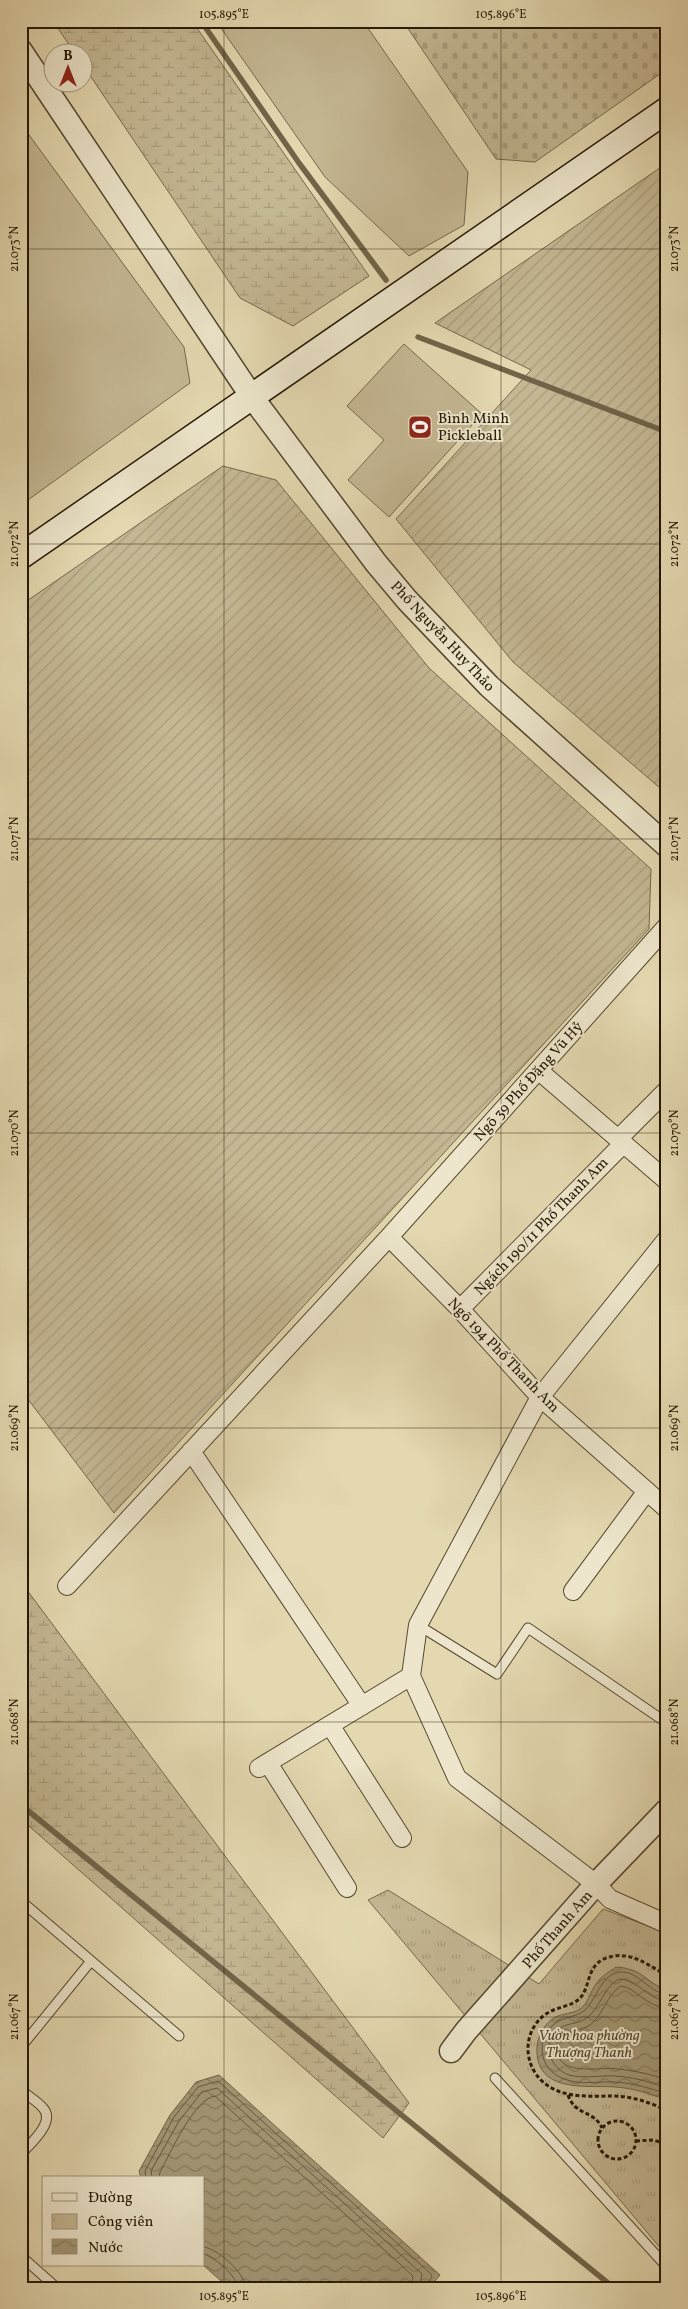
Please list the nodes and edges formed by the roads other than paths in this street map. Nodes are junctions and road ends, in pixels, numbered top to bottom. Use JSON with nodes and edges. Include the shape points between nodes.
{"nodes":[{"id":1,"x":21,"y":51,"type":"edge"},
{"id":2,"x":667,"y":110,"type":"edge"},
{"id":3,"x":252,"y":397,"type":"junction"},
{"id":4,"x":23,"y":552,"type":"edge"},
{"id":5,"x":667,"y":846,"type":"edge"},
{"id":6,"x":667,"y":926,"type":"edge"},
{"id":7,"x":538,"y":1070,"type":"junction"},
{"id":8,"x":667,"y":1090,"type":"edge"},
{"id":9,"x":620,"y":1141,"type":"junction"},
{"id":10,"x":667,"y":1182,"type":"edge"},
{"id":11,"x":389,"y":1237,"type":"junction"},
{"id":12,"x":667,"y":1239,"type":"edge"},
{"id":13,"x":460,"y":1309,"type":"junction"},
{"id":14,"x":540,"y":1397,"type":"junction"},
{"id":15,"x":191,"y":1451,"type":"junction"},
{"id":16,"x":647,"y":1491,"type":"junction"},
{"id":17,"x":667,"y":1509,"type":"edge"},
{"id":18,"x":67,"y":1586,"type":"dead end"},
{"id":19,"x":573,"y":1591,"type":"dead end"},
{"id":20,"x":418,"y":1625,"type":"junction"},
{"id":21,"x":411,"y":1676,"type":"junction"},
{"id":22,"x":362,"y":1706,"type":"junction"},
{"id":23,"x":667,"y":1723,"type":"edge"},
{"id":24,"x":330,"y":1725,"type":"junction"},
{"id":25,"x":667,"y":1810,"type":"edge"},
{"id":26,"x":402,"y":1838,"type":"dead end"},
{"id":27,"x":596,"y":1884,"type":"junction"},
{"id":28,"x":347,"y":1888,"type":"dead end"},
{"id":29,"x":21,"y":1901,"type":"edge"},
{"id":30,"x":667,"y":1924,"type":"edge"},
{"id":31,"x":91,"y":1961,"type":"junction"},
{"id":32,"x":179,"y":2036,"type":"dead end"},
{"id":33,"x":21,"y":2047,"type":"edge"},
{"id":34,"x":451,"y":2051,"type":"dead end"},
{"id":35,"x":495,"y":2078,"type":"dead end"},
{"id":36,"x":21,"y":2090,"type":"edge"},
{"id":37,"x":21,"y":2154,"type":"edge"},
{"id":38,"x":21,"y":2256,"type":"edge"},
{"id":39,"x":667,"y":2267,"type":"edge"},
{"id":40,"x":57,"y":2288,"type":"edge"}],
"edges":[{"from":1,"to":3,"type":"street","name":"Phố Nguyễn Huy Thảo"},
{"from":2,"to":3,"type":"main road"},
{"from":3,"to":4,"type":"main road"},
{"from":3,"to":5,"type":"street","name":"Phố Nguyễn Huy Thảo","via":[[347,526],[407,600],[489,686]]},
{"from":6,"to":7,"type":"street","name":"Ngõ 39 Phố Đặng Vũ Hỷ"},
{"from":7,"to":9,"type":"street"},
{"from":7,"to":11,"type":"street","name":"Ngõ 39 Phố Đặng Vũ Hỷ"},
{"from":8,"to":9,"type":"street","name":"Ngách 190/11 Phố Thanh Am"},
{"from":9,"to":10,"type":"street"},
{"from":9,"to":13,"type":"street","name":"Ngách 190/11 Phố Thanh Am"},
{"from":11,"to":13,"type":"street","name":"Ngõ 194 Phố Thanh Am"},
{"from":11,"to":15,"type":"street","name":"Ngõ 39 Phố Đặng Vũ Hỷ"},
{"from":12,"to":14,"type":"street"},
{"from":13,"to":14,"type":"street","name":"Ngõ 194 Phố Thanh Am"},
{"from":14,"to":16,"type":"street","name":"Ngõ 194 Phố Thanh Am"},
{"from":14,"to":20,"type":"street"},
{"from":15,"to":18,"type":"street","name":"Ngõ 39 Phố Đặng Vũ Hỷ"},
{"from":15,"to":22,"type":"street"},
{"from":16,"to":17,"type":"street","name":"Ngõ 194 Phố Thanh Am"},
{"from":16,"to":19,"type":"street"},
{"from":20,"to":21,"type":"street"},
{"from":20,"to":23,"type":"lane","via":[[497,1674],[528,1628]]},
{"from":21,"to":22,"type":"street"},
{"from":21,"to":27,"type":"street","via":[[457,1778]]},
{"from":22,"to":24,"type":"street"},
{"from":24,"to":26,"type":"street"},
{"from":24,"to":28,"type":"street","via":[[263,1765]]},
{"from":25,"to":27,"type":"street","name":"Phố Thanh Am"},
{"from":27,"to":30,"type":"street","via":[[610,1899]]},
{"from":27,"to":34,"type":"street","name":"Phố Thanh Am"},
{"from":29,"to":31,"type":"lane"},
{"from":31,"to":32,"type":"lane"},
{"from":31,"to":33,"type":"lane"},
{"from":35,"to":39,"type":"lane"},
{"from":36,"to":37,"type":"lane","via":[[44,2109],[46,2118],[44,2126]]},
{"from":38,"to":40,"type":"lane"}]}
